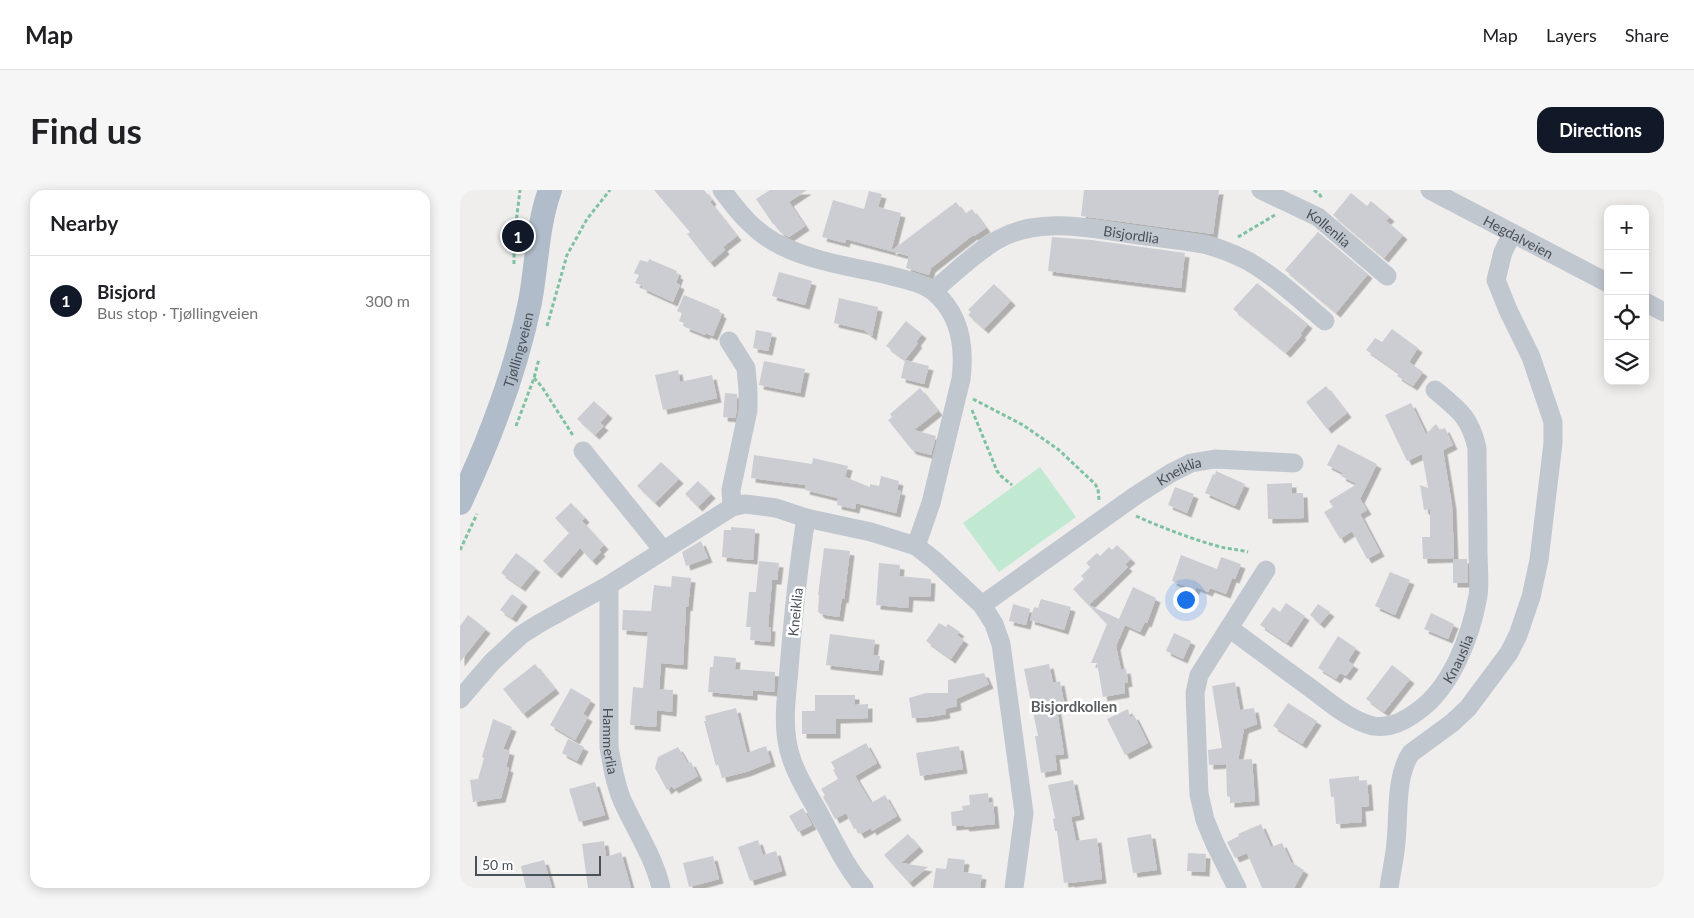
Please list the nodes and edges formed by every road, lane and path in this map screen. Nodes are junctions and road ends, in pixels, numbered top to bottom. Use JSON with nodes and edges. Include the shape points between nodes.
{"nodes":[{"id":1,"x":520,"y":190,"type":"edge"},
{"id":2,"x":550,"y":190,"type":"edge"},
{"id":3,"x":722,"y":190,"type":"edge"},
{"id":4,"x":1262,"y":190,"type":"edge"},
{"id":5,"x":1430,"y":190,"type":"edge"},
{"id":6,"x":1294,"y":206,"type":"junction"},
{"id":7,"x":1512,"y":234,"type":"junction"},
{"id":8,"x":1221,"y":249,"type":"junction"},
{"id":9,"x":514,"y":266,"type":"dead end"},
{"id":10,"x":1388,"y":276,"type":"dead end"},
{"id":11,"x":1604,"y":281,"type":"edge"},
{"id":12,"x":933,"y":292,"type":"junction"},
{"id":13,"x":1649,"y":304,"type":"edge"},
{"id":14,"x":1664,"y":312,"type":"edge"},
{"id":15,"x":1324,"y":321,"type":"dead end"},
{"id":16,"x":728,"y":341,"type":"dead end"},
{"id":17,"x":534,"y":378,"type":"dead end"},
{"id":18,"x":1435,"y":390,"type":"dead end"},
{"id":19,"x":583,"y":451,"type":"joint"},
{"id":20,"x":1294,"y":463,"type":"dead end"},
{"id":21,"x":1012,"y":484,"type":"dead end"},
{"id":22,"x":460,"y":503,"type":"edge"},
{"id":23,"x":732,"y":507,"type":"junction"},
{"id":24,"x":1116,"y":510,"type":"junction"},
{"id":25,"x":806,"y":518,"type":"junction"},
{"id":26,"x":1098,"y":523,"type":"junction"},
{"id":27,"x":916,"y":546,"type":"junction"},
{"id":28,"x":663,"y":550,"type":"junction"},
{"id":29,"x":1248,"y":552,"type":"dead end"},
{"id":30,"x":1266,"y":570,"type":"dead end"},
{"id":31,"x":610,"y":585,"type":"junction"},
{"id":32,"x":982,"y":605,"type":"junction"},
{"id":33,"x":1229,"y":628,"type":"junction"},
{"id":34,"x":460,"y":699,"type":"edge"},
{"id":35,"x":661,"y":888,"type":"edge"},
{"id":36,"x":864,"y":888,"type":"edge"},
{"id":37,"x":1014,"y":888,"type":"edge"},
{"id":38,"x":1237,"y":888,"type":"edge"},
{"id":39,"x":1388,"y":888,"type":"edge"}],
"edges":[{"from":1,"to":9,"type":"path"},
{"from":2,"to":22,"type":"main road","name":"Tjøllingveien","via":[[544,206],[530,302],[515,363]]},
{"from":3,"to":12,"type":"street","via":[[748,223],[783,247],[912,281]]},
{"from":4,"to":6,"type":"street","name":"Kollenlia"},
{"from":5,"to":7,"type":"street","name":"Hegdalveien"},
{"from":6,"to":8,"type":"path"},
{"from":6,"to":10,"type":"street","name":"Kollenlia","via":[[1318,217]]},
{"from":7,"to":11,"type":"street","name":"Hegdalveien"},
{"from":7,"to":39,"type":"street","via":[[1503,252],[1496,280],[1531,358],[1553,422],[1539,560],[1531,597],[1509,653],[1468,708],[1407,759],[1400,785],[1396,844]]},
{"from":8,"to":12,"type":"street","name":"Bisjordlia","via":[[1088,228],[1040,227],[1018,231],[985,248]]},
{"from":8,"to":15,"type":"street","name":"Bisjordlia","via":[[1268,274]]},
{"from":12,"to":27,"type":"street","via":[[955,323],[962,342],[963,359],[931,503]]},
{"from":13,"to":14,"type":"street"},
{"from":16,"to":23,"type":"street","via":[[746,368],[748,390],[748,410],[734,468]]},
{"from":17,"to":19,"type":"path"},
{"from":18,"to":33,"type":"street","name":"Knauslia","via":[[1458,409],[1474,432],[1477,448],[1478,594],[1458,660],[1432,700],[1395,724],[1372,726],[1352,718],[1330,703]]},
{"from":19,"to":28,"type":"street"},
{"from":20,"to":24,"type":"street","name":"Kneiklia","via":[[1215,459],[1191,463],[1170,473]]},
{"from":21,"to":26,"type":"path","via":[[997,470],[970,397],[1023,425],[1071,460],[1098,489]]},
{"from":23,"to":25,"type":"street","via":[[745,504],[776,508]]},
{"from":23,"to":28,"type":"street"},
{"from":24,"to":26,"type":"street","name":"Kneiklia"},
{"from":24,"to":29,"type":"path","via":[[1179,535]]},
{"from":25,"to":27,"type":"street"},
{"from":25,"to":36,"type":"street","name":"Kneiklia","via":[[790,654],[785,726],[787,743],[800,779],[842,856]]},
{"from":26,"to":32,"type":"street","name":"Kneiklia"},
{"from":27,"to":32,"type":"street"},
{"from":28,"to":31,"type":"street"},
{"from":30,"to":33,"type":"street"},
{"from":31,"to":34,"type":"street","via":[[521,636],[492,662]]},
{"from":31,"to":35,"type":"street","name":"Hammerlia","via":[[609,747],[612,767],[622,799]]},
{"from":32,"to":37,"type":"street","via":[[1001,644],[1024,813]]},
{"from":33,"to":38,"type":"street","via":[[1199,675],[1195,716],[1199,794],[1205,820]]}]}
